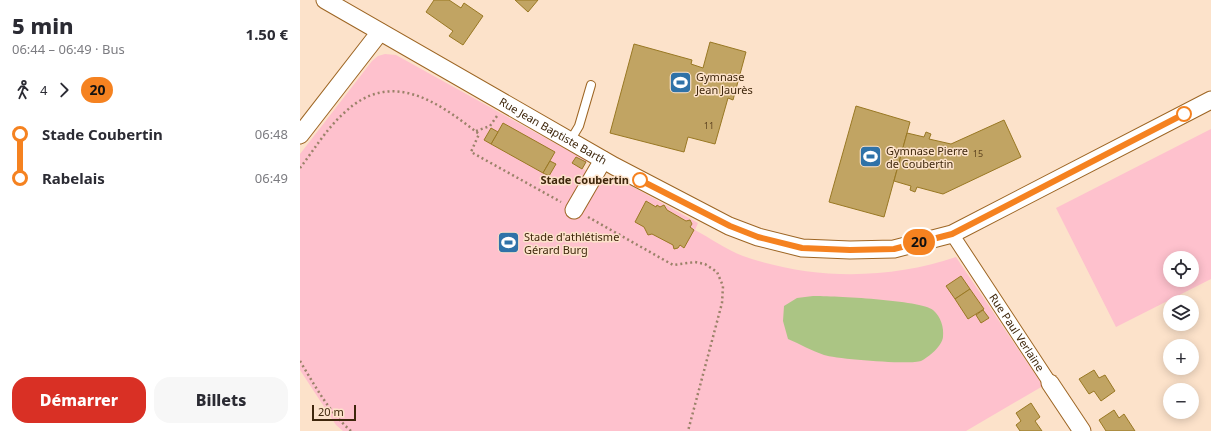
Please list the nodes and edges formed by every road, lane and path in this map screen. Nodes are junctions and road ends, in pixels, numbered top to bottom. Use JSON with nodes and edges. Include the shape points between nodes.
{"nodes":[{"id":1,"x":325,"y":0,"type":"edge"},
{"id":2,"x":380,"y":32,"type":"junction"},
{"id":3,"x":590,"y":85,"type":"dead end"},
{"id":4,"x":1211,"y":100,"type":"edge"},
{"id":5,"x":497,"y":116,"type":"dead end"},
{"id":6,"x":476,"y":131,"type":"junction"},
{"id":7,"x":300,"y":135,"type":"edge"},
{"id":8,"x":570,"y":141,"type":"junction"},
{"id":9,"x":603,"y":160,"type":"junction"},
{"id":10,"x":300,"y":168,"type":"edge"},
{"id":11,"x":574,"y":210,"type":"junction"},
{"id":12,"x":952,"y":234,"type":"junction"},
{"id":13,"x":300,"y":361,"type":"edge"},
{"id":14,"x":1050,"y":382,"type":"joint"},
{"id":15,"x":351,"y":431,"type":"edge"},
{"id":16,"x":688,"y":431,"type":"edge"},
{"id":17,"x":1082,"y":431,"type":"edge"}],
"edges":[{"from":1,"to":2,"type":"street","name":"Rue Jean Baptiste Barth"},
{"from":2,"to":7,"type":"street"},
{"from":2,"to":8,"type":"street","name":"Rue Jean Baptiste Barth"},
{"from":3,"to":8,"type":"lane","via":[[579,126]]},
{"from":4,"to":12,"type":"street","name":"Rue Jean Baptiste Barth"},
{"from":5,"to":6,"type":"path","via":[[490,126]]},
{"from":6,"to":10,"type":"path","via":[[458,116],[422,96],[393,91],[372,95],[343,113]]},
{"from":6,"to":11,"type":"path","via":[[479,134],[471,152]]},
{"from":8,"to":9,"type":"street","name":"Rue Jean Baptiste Barth"},
{"from":9,"to":11,"type":"street"},
{"from":9,"to":12,"type":"street","name":"Rue Jean Baptiste Barth","via":[[730,226],[758,237],[802,248],[894,249]]},
{"from":11,"to":16,"type":"path","via":[[673,265],[695,262],[705,264],[717,272],[723,286],[722,303]]},
{"from":12,"to":14,"type":"street","name":"Rue Paul Verlaine"},
{"from":13,"to":15,"type":"path","via":[[340,422]]},
{"from":14,"to":17,"type":"street","name":"Rue Paul Verlaine"}]}
